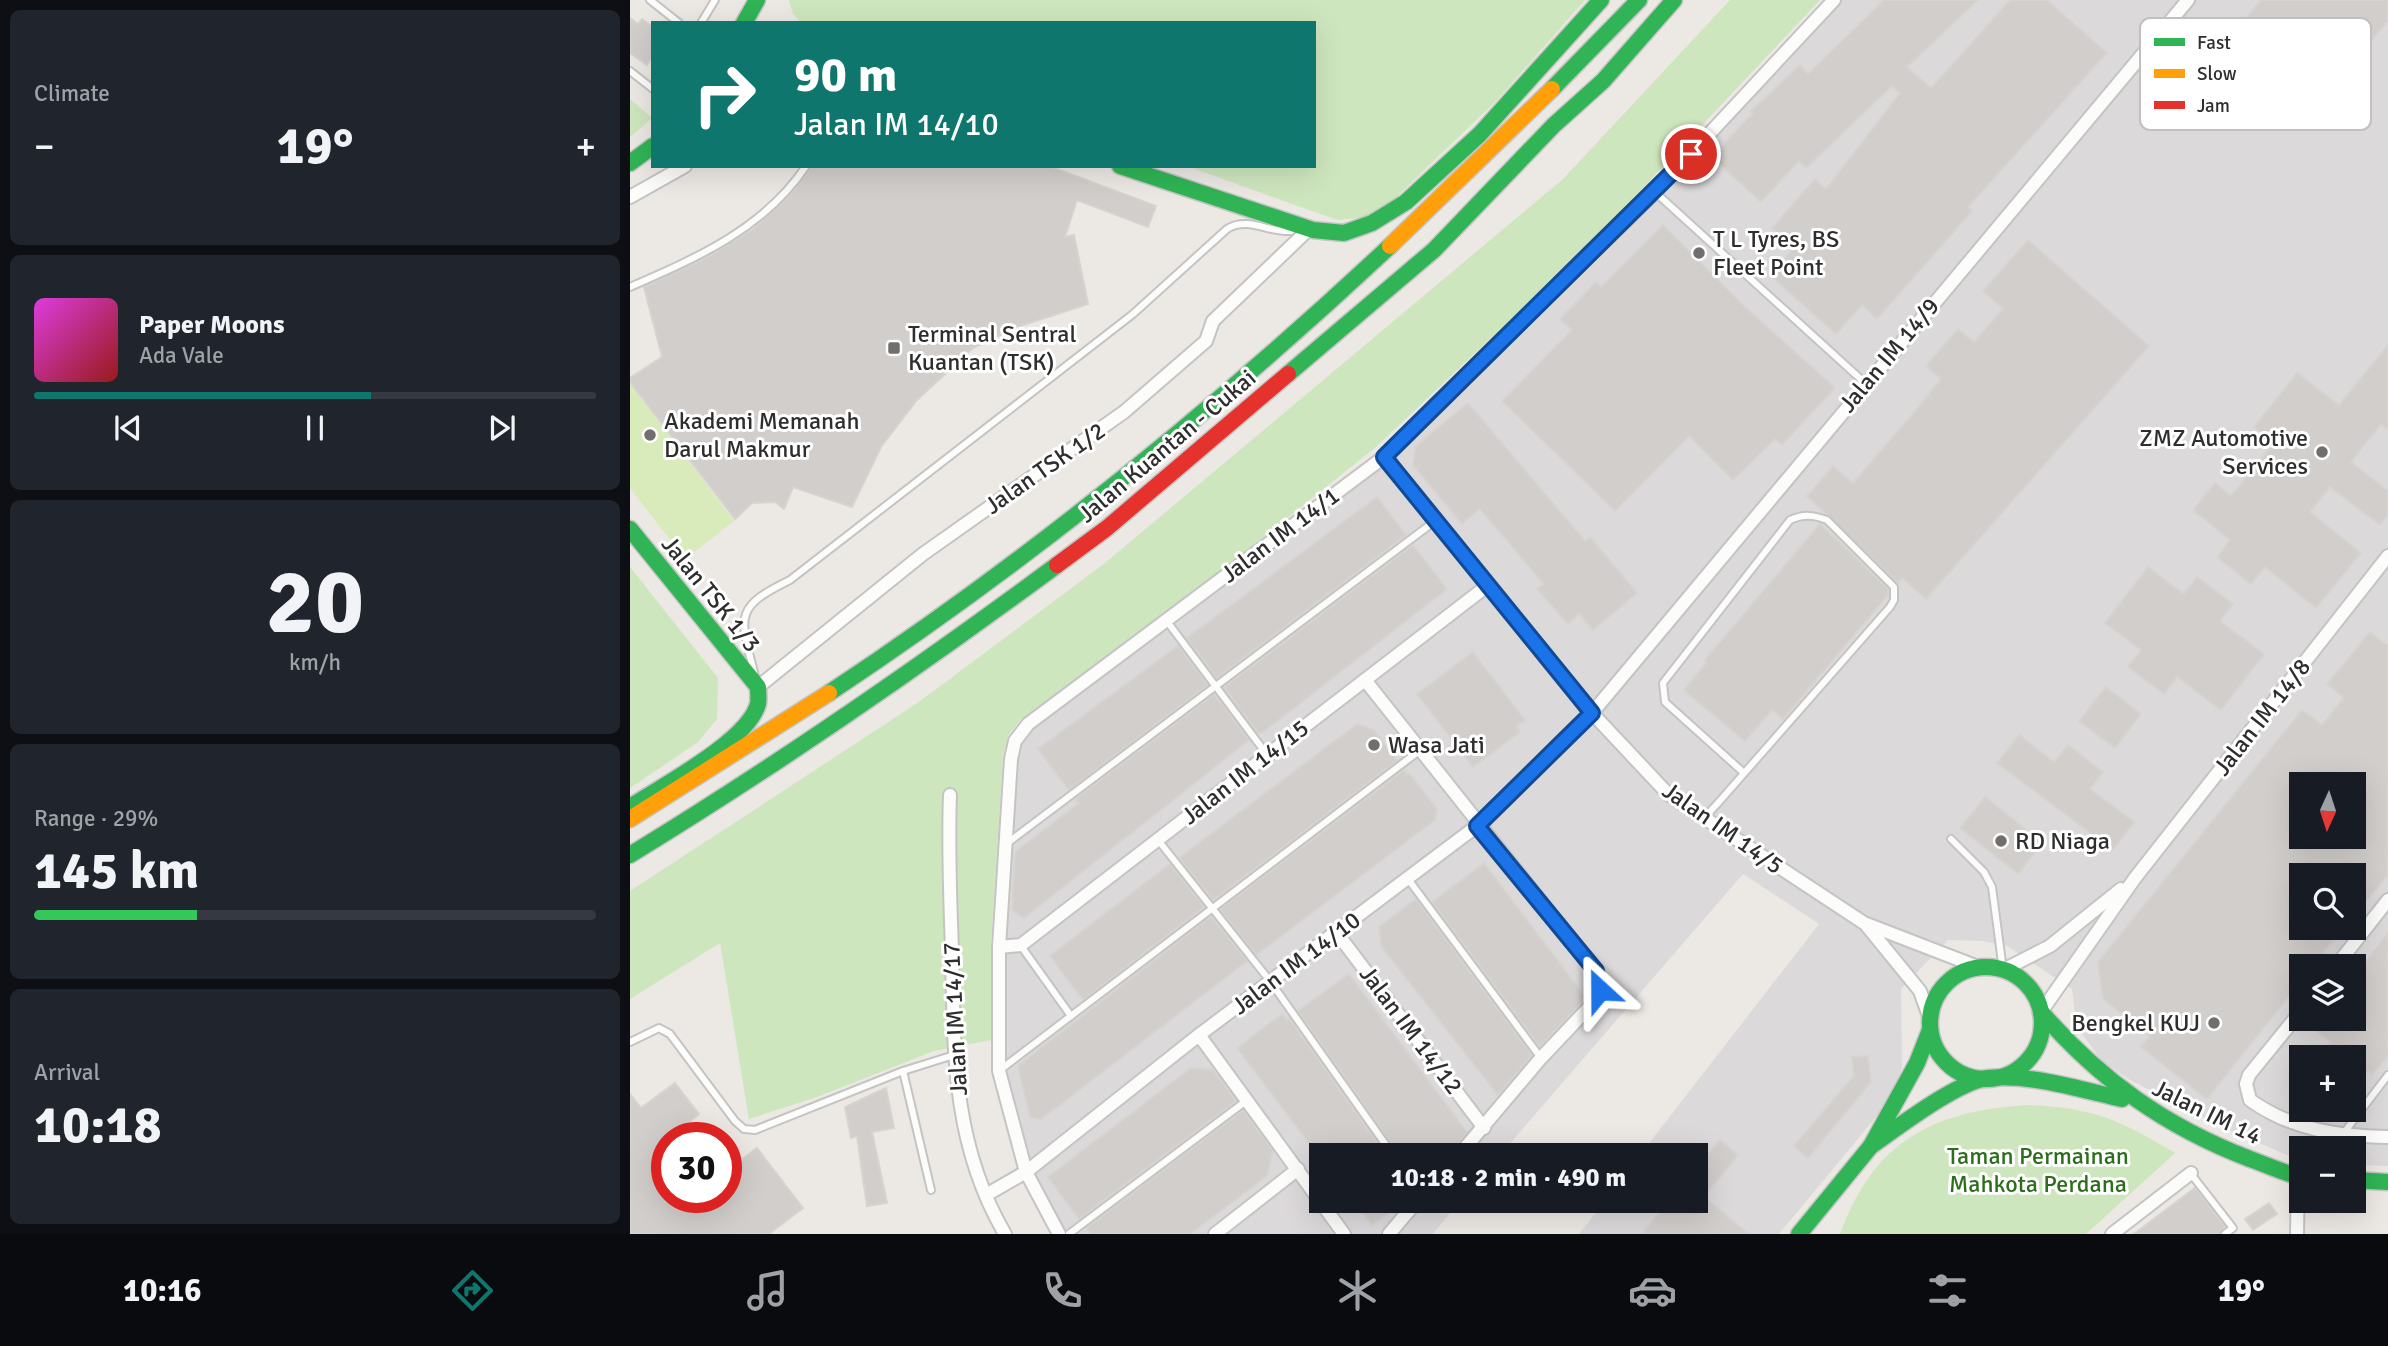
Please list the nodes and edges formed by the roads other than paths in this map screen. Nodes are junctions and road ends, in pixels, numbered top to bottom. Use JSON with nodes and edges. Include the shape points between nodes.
{"nodes":[{"id":1,"x":650,"y":0,"type":"edge"},
{"id":2,"x":664,"y":0,"type":"edge"},
{"id":3,"x":715,"y":0,"type":"edge"},
{"id":4,"x":757,"y":0,"type":"edge"},
{"id":5,"x":1601,"y":0,"type":"edge"},
{"id":6,"x":1639,"y":0,"type":"edge"},
{"id":7,"x":1674,"y":0,"type":"edge"},
{"id":8,"x":1834,"y":0,"type":"edge"},
{"id":9,"x":2188,"y":0,"type":"edge"},
{"id":10,"x":659,"y":7,"type":"junction"},
{"id":11,"x":2173,"y":18,"type":"edge"},
{"id":12,"x":676,"y":21,"type":"edge"},
{"id":13,"x":702,"y":21,"type":"edge"},
{"id":14,"x":745,"y":21,"type":"edge"},
{"id":15,"x":2140,"y":57,"type":"edge"},
{"id":16,"x":630,"y":71,"type":"edge"},
{"id":17,"x":651,"y":87,"type":"edge"},
{"id":18,"x":651,"y":147,"type":"edge"},
{"id":19,"x":630,"y":163,"type":"edge"},
{"id":20,"x":681,"y":168,"type":"edge"},
{"id":21,"x":804,"y":168,"type":"edge"},
{"id":22,"x":1125,"y":168,"type":"edge"},
{"id":23,"x":1655,"y":192,"type":"junction"},
{"id":24,"x":630,"y":197,"type":"edge"},
{"id":25,"x":1309,"y":229,"type":"junction"},
{"id":26,"x":630,"y":287,"type":"edge"},
{"id":27,"x":1865,"y":383,"type":"junction"},
{"id":28,"x":1384,"y":457,"type":"junction"},
{"id":29,"x":1435,"y":521,"type":"junction"},
{"id":30,"x":630,"y":529,"type":"edge"},
{"id":31,"x":2388,"y":556,"type":"edge"},
{"id":32,"x":1487,"y":586,"type":"junction"},
{"id":33,"x":1166,"y":620,"type":"junction"},
{"id":34,"x":1365,"y":680,"type":"junction"},
{"id":35,"x":1215,"y":686,"type":"junction"},
{"id":36,"x":758,"y":687,"type":"junction"},
{"id":37,"x":1592,"y":713,"type":"junction"},
{"id":38,"x":1419,"y":751,"type":"junction"},
{"id":39,"x":1268,"y":756,"type":"junction"},
{"id":40,"x":1744,"y":773,"type":"junction"},
{"id":41,"x":950,"y":795,"type":"dead end"},
{"id":42,"x":630,"y":807,"type":"edge"},
{"id":43,"x":630,"y":819,"type":"edge"},
{"id":44,"x":1704,"y":819,"type":"junction"},
{"id":45,"x":1477,"y":826,"type":"junction"},
{"id":46,"x":1951,"y":839,"type":"dead end"},
{"id":47,"x":1158,"y":840,"type":"junction"},
{"id":48,"x":1005,"y":845,"type":"junction"},
{"id":49,"x":630,"y":855,"type":"edge"},
{"id":50,"x":2135,"y":878,"type":"junction"},
{"id":51,"x":1408,"y":879,"type":"junction"},
{"id":52,"x":2388,"y":900,"type":"edge"},
{"id":53,"x":1211,"y":909,"type":"junction"},
{"id":54,"x":1864,"y":923,"type":"junction"},
{"id":55,"x":1337,"y":933,"type":"junction"},
{"id":56,"x":1021,"y":945,"type":"junction"},
{"id":57,"x":999,"y":947,"type":"junction"},
{"id":58,"x":2345,"y":954,"type":"edge"},
{"id":59,"x":1978,"y":967,"type":"junction"},
{"id":60,"x":2003,"y":970,"type":"junction"},
{"id":61,"x":1270,"y":981,"type":"junction"},
{"id":62,"x":2041,"y":1012,"type":"junction"},
{"id":63,"x":1071,"y":1016,"type":"junction"},
{"id":64,"x":1930,"y":1024,"type":"junction"},
{"id":65,"x":2289,"y":1026,"type":"edge"},
{"id":66,"x":1199,"y":1035,"type":"junction"},
{"id":67,"x":630,"y":1042,"type":"edge"},
{"id":68,"x":954,"y":1055,"type":"junction"},
{"id":69,"x":1541,"y":1058,"type":"junction"},
{"id":70,"x":903,"y":1071,"type":"junction"},
{"id":71,"x":999,"y":1071,"type":"junction"},
{"id":72,"x":2388,"y":1074,"type":"edge"},
{"id":73,"x":1986,"y":1078,"type":"junction"},
{"id":74,"x":1246,"y":1101,"type":"junction"},
{"id":75,"x":2133,"y":1101,"type":"junction"},
{"id":76,"x":1484,"y":1128,"type":"junction"},
{"id":77,"x":2342,"y":1136,"type":"joint"},
{"id":78,"x":2366,"y":1137,"type":"edge"},
{"id":79,"x":2388,"y":1137,"type":"edge"},
{"id":80,"x":1385,"y":1143,"type":"edge"},
{"id":81,"x":1470,"y":1143,"type":"edge"},
{"id":82,"x":1871,"y":1146,"type":"junction"},
{"id":83,"x":1298,"y":1169,"type":"junction"},
{"id":84,"x":1026,"y":1172,"type":"junction"},
{"id":85,"x":2191,"y":1173,"type":"joint"},
{"id":86,"x":2289,"y":1173,"type":"edge"},
{"id":87,"x":2366,"y":1181,"type":"edge"},
{"id":88,"x":2388,"y":1182,"type":"edge"},
{"id":89,"x":932,"y":1190,"type":"dead end"},
{"id":90,"x":986,"y":1195,"type":"junction"},
{"id":91,"x":1407,"y":1213,"type":"edge"},
{"id":92,"x":2298,"y":1213,"type":"edge"},
{"id":93,"x":1005,"y":1234,"type":"edge"},
{"id":94,"x":1059,"y":1234,"type":"edge"},
{"id":95,"x":1069,"y":1234,"type":"edge"},
{"id":96,"x":1215,"y":1234,"type":"edge"},
{"id":97,"x":1344,"y":1234,"type":"edge"},
{"id":98,"x":1389,"y":1234,"type":"edge"},
{"id":99,"x":1799,"y":1234,"type":"edge"},
{"id":100,"x":2112,"y":1234,"type":"edge"},
{"id":101,"x":2225,"y":1234,"type":"edge"},
{"id":102,"x":2297,"y":1234,"type":"edge"}],
"edges":[{"from":1,"to":10,"type":"lane"},
{"from":2,"to":10,"type":"lane"},
{"from":3,"to":13,"type":"lane"},
{"from":4,"to":14,"type":"main road"},
{"from":5,"to":25,"type":"main road","via":[[1493,121],[1394,211],[1358,231],[1342,234]]},
{"from":6,"to":43,"type":"main road","name":"Jalan Kuantan - Cukai","via":[[1518,126],[1422,217],[1072,519],[901,643]]},
{"from":7,"to":49,"type":"main road","name":"Jalan Kuantan - Cukai","via":[[1603,81],[1434,250],[1107,528],[922,665]]},
{"from":8,"to":23,"type":"street","name":"Jalan IM 14/1"},
{"from":9,"to":11,"type":"street","name":"Jalan IM 14/9"},
{"from":10,"to":12,"type":"lane"},
{"from":15,"to":27,"type":"street","name":"Jalan IM 14/9"},
{"from":16,"to":17,"type":"lane"},
{"from":18,"to":19,"type":"main road"},
{"from":20,"to":24,"type":"street"},
{"from":21,"to":26,"type":"lane","via":[[747,228],[704,254]]},
{"from":22,"to":25,"type":"main road"},
{"from":23,"to":27,"type":"lane"},
{"from":23,"to":28,"type":"street","name":"Jalan IM 14/1"},
{"from":25,"to":36,"type":"street","name":"Jalan TSK 1/2","via":[[1213,321],[1206,341],[1124,412],[923,554]]},
{"from":25,"to":36,"type":"lane","via":[[1281,232],[1250,223],[1227,229],[1103,337],[790,580],[757,597],[746,608],[743,624]]},
{"from":27,"to":37,"type":"street","name":"Jalan IM 14/9"},
{"from":28,"to":29,"type":"street","name":"Jalan IM 14/5"},
{"from":28,"to":33,"type":"street","name":"Jalan IM 14/1"},
{"from":29,"to":32,"type":"street","name":"Jalan IM 14/5"},
{"from":29,"to":35,"type":"lane"},
{"from":30,"to":36,"type":"main road","name":"Jalan TSK 1/3"},
{"from":31,"to":50,"type":"street","name":"Jalan IM 14/8"},
{"from":32,"to":34,"type":"street","name":"Jalan IM 14/15"},
{"from":32,"to":37,"type":"street","name":"Jalan IM 14/5"},
{"from":33,"to":35,"type":"lane"},
{"from":33,"to":48,"type":"street","name":"Jalan IM 14/1","via":[[1028,724],[1015,741]]},
{"from":34,"to":38,"type":"street"},
{"from":34,"to":39,"type":"street","name":"Jalan IM 14/15"},
{"from":35,"to":39,"type":"lane"},
{"from":35,"to":48,"type":"lane"},
{"from":36,"to":42,"type":"main road","via":[[757,709],[732,740]]},
{"from":37,"to":44,"type":"street","name":"Jalan IM 14/5","via":[[1668,794]]},
{"from":37,"to":45,"type":"street","name":"Jalan IM 14/10"},
{"from":38,"to":45,"type":"street"},
{"from":38,"to":53,"type":"lane"},
{"from":39,"to":47,"type":"street","name":"Jalan IM 14/15"},
{"from":40,"to":40,"type":"lane","via":[[1895,600],[1894,587],[1827,520],[1814,515],[1790,520],[1663,683],[1665,702]]},
{"from":40,"to":44,"type":"lane"},
{"from":41,"to":68,"type":"street","name":"Jalan IM 14/17"},
{"from":44,"to":54,"type":"street","name":"Jalan IM 14/5"},
{"from":45,"to":51,"type":"street","name":"Jalan IM 14/10"},
{"from":45,"to":69,"type":"street","via":[[1600,981],[1597,999]]},
{"from":46,"to":60,"type":"lane","via":[[1984,872],[1992,887]]},
{"from":47,"to":53,"type":"lane"},
{"from":47,"to":56,"type":"street","name":"Jalan IM 14/15"},
{"from":48,"to":57,"type":"street","name":"Jalan IM 14/1"},
{"from":50,"to":60,"type":"street","name":"Jalan IM 14/8","via":[[2050,946]]},
{"from":50,"to":62,"type":"street","name":"Jalan IM 14/8"},
{"from":51,"to":55,"type":"street","name":"Jalan IM 14/10"},
{"from":51,"to":69,"type":"lane"},
{"from":52,"to":58,"type":"street"},
{"from":53,"to":61,"type":"lane"},
{"from":53,"to":63,"type":"lane"},
{"from":54,"to":59,"type":"street"},
{"from":54,"to":64,"type":"street","via":[[1920,991]]},
{"from":55,"to":61,"type":"street","name":"Jalan IM 14/10"},
{"from":55,"to":76,"type":"street","name":"Jalan IM 14/12"},
{"from":56,"to":57,"type":"street"},
{"from":56,"to":63,"type":"lane"},
{"from":57,"to":71,"type":"street","name":"Jalan IM 14/1"},
{"from":59,"to":60,"type":"main road"},
{"from":59,"to":64,"type":"main road","via":[[1945,985],[1937,995]]},
{"from":60,"to":62,"type":"main road","via":[[2026,984]]},
{"from":61,"to":66,"type":"street","name":"Jalan IM 14/10"},
{"from":61,"to":80,"type":"lane"},
{"from":62,"to":73,"type":"main road","via":[[2033,1053],[2012,1072]]},
{"from":62,"to":75,"type":"main road","via":[[2081,1059]]},
{"from":63,"to":71,"type":"lane"},
{"from":64,"to":73,"type":"main road","via":[[1933,1042],[1945,1061],[1964,1074]]},
{"from":64,"to":82,"type":"main road","via":[[1917,1063]]},
{"from":65,"to":77,"type":"street","via":[[2249,1075],[2250,1100],[2292,1123]]},
{"from":66,"to":74,"type":"street"},
{"from":66,"to":84,"type":"street","name":"Jalan IM 14/10"},
{"from":67,"to":70,"type":"lane","via":[[659,1028],[670,1034],[744,1129],[755,1130]]},
{"from":68,"to":70,"type":"lane"},
{"from":68,"to":90,"type":"street","name":"Jalan IM 14/17","via":[[962,1126]]},
{"from":69,"to":76,"type":"street"},
{"from":70,"to":89,"type":"lane"},
{"from":71,"to":84,"type":"street","name":"Jalan IM 14/1"},
{"from":72,"to":77,"type":"lane"},
{"from":73,"to":75,"type":"main road","via":[[2056,1083]]},
{"from":73,"to":82,"type":"main road","via":[[1935,1101]]},
{"from":74,"to":83,"type":"street"},
{"from":74,"to":95,"type":"lane"},
{"from":75,"to":86,"type":"main road","name":"Jalan IM 14","via":[[2213,1144]]},
{"from":76,"to":81,"type":"street"},
{"from":78,"to":79,"type":"street"},
{"from":82,"to":99,"type":"main road"},
{"from":83,"to":96,"type":"street"},
{"from":83,"to":97,"type":"street"},
{"from":84,"to":90,"type":"street","name":"Jalan IM 14/10"},
{"from":84,"to":94,"type":"street","name":"Jalan IM 14/1"},
{"from":85,"to":100,"type":"street"},
{"from":85,"to":101,"type":"lane","via":[[2233,1228]]},
{"from":87,"to":88,"type":"main road"},
{"from":90,"to":93,"type":"street","name":"Jalan IM 14/17"},
{"from":91,"to":98,"type":"street"},
{"from":92,"to":102,"type":"street"}]}
